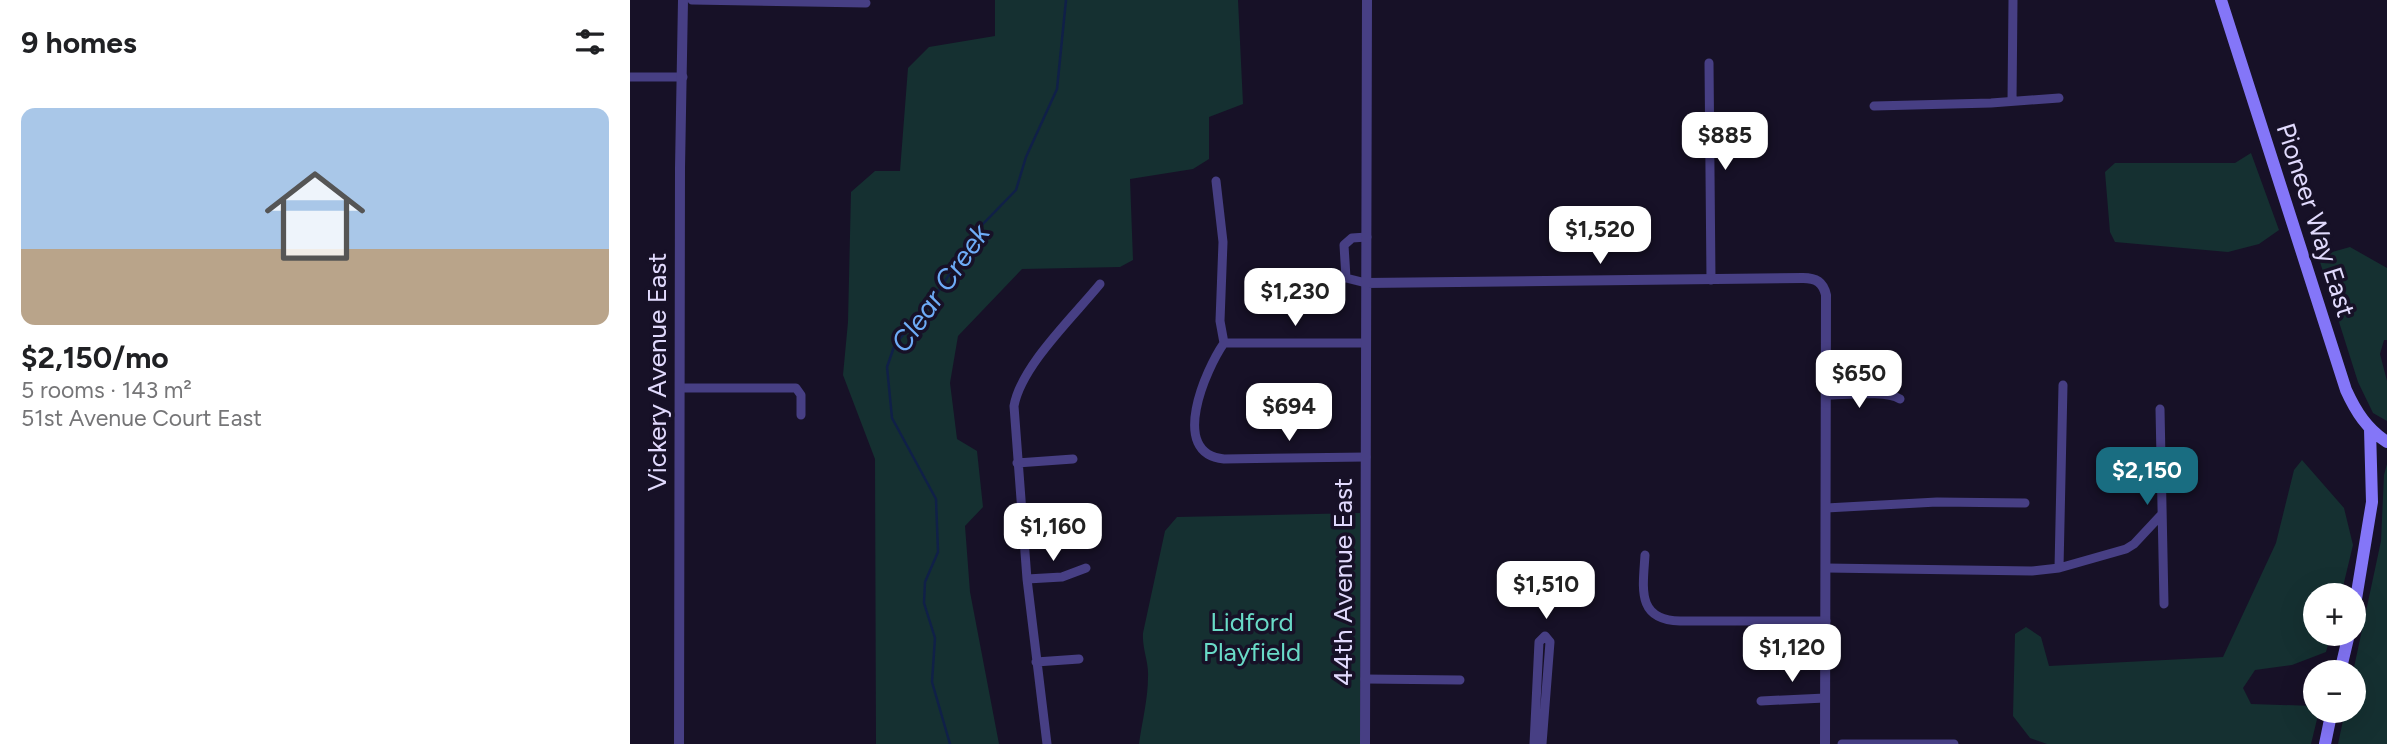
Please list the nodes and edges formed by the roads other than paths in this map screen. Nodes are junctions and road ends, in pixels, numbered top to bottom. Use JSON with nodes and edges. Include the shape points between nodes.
{"nodes":[{"id":1,"x":683,"y":0,"type":"edge"},
{"id":2,"x":692,"y":0,"type":"edge"},
{"id":3,"x":1367,"y":0,"type":"edge"},
{"id":4,"x":2013,"y":0,"type":"edge"},
{"id":5,"x":2221,"y":0,"type":"edge"},
{"id":6,"x":866,"y":3,"type":"dead end"},
{"id":7,"x":1709,"y":64,"type":"dead end"},
{"id":8,"x":630,"y":77,"type":"edge"},
{"id":9,"x":683,"y":77,"type":"junction"},
{"id":10,"x":2059,"y":98,"type":"dead end"},
{"id":11,"x":2011,"y":101,"type":"junction"},
{"id":12,"x":1874,"y":106,"type":"dead end"},
{"id":13,"x":1216,"y":181,"type":"dead end"},
{"id":14,"x":1367,"y":237,"type":"junction"},
{"id":15,"x":1711,"y":280,"type":"junction"},
{"id":16,"x":1366,"y":283,"type":"junction"},
{"id":17,"x":1100,"y":284,"type":"dead end"},
{"id":18,"x":1224,"y":343,"type":"junction"},
{"id":19,"x":1366,"y":343,"type":"junction"},
{"id":20,"x":2063,"y":385,"type":"dead end"},
{"id":21,"x":680,"y":388,"type":"junction"},
{"id":22,"x":1826,"y":396,"type":"junction"},
{"id":23,"x":1900,"y":399,"type":"dead end"},
{"id":24,"x":2161,"y":409,"type":"dead end"},
{"id":25,"x":800,"y":415,"type":"dead end"},
{"id":26,"x":2370,"y":429,"type":"junction"},
{"id":27,"x":2387,"y":442,"type":"edge"},
{"id":28,"x":1366,"y":457,"type":"junction"},
{"id":29,"x":1073,"y":460,"type":"dead end"},
{"id":30,"x":1017,"y":463,"type":"junction"},
{"id":31,"x":2025,"y":503,"type":"dead end"},
{"id":32,"x":1826,"y":508,"type":"junction"},
{"id":33,"x":2162,"y":514,"type":"junction"},
{"id":34,"x":1644,"y":555,"type":"dead end"},
{"id":35,"x":1087,"y":568,"type":"dead end"},
{"id":36,"x":1826,"y":568,"type":"junction"},
{"id":37,"x":2059,"y":568,"type":"junction"},
{"id":38,"x":1027,"y":579,"type":"junction"},
{"id":39,"x":2359,"y":583,"type":"edge"},
{"id":40,"x":2164,"y":604,"type":"dead end"},
{"id":41,"x":1826,"y":621,"type":"junction"},
{"id":42,"x":1079,"y":659,"type":"dead end"},
{"id":43,"x":1036,"y":662,"type":"junction"},
{"id":44,"x":1365,"y":679,"type":"junction"},
{"id":45,"x":1460,"y":680,"type":"dead end"},
{"id":46,"x":1825,"y":698,"type":"junction"},
{"id":47,"x":1761,"y":701,"type":"dead end"},
{"id":48,"x":2329,"y":723,"type":"edge"},
{"id":49,"x":679,"y":744,"type":"edge"},
{"id":50,"x":1046,"y":744,"type":"edge"},
{"id":51,"x":1365,"y":744,"type":"edge"},
{"id":52,"x":1534,"y":744,"type":"edge"},
{"id":53,"x":1542,"y":744,"type":"edge"},
{"id":54,"x":1825,"y":744,"type":"edge"},
{"id":55,"x":1842,"y":744,"type":"edge"},
{"id":56,"x":1954,"y":744,"type":"edge"},
{"id":57,"x":2325,"y":744,"type":"edge"}],
"edges":[{"from":1,"to":9,"type":"street","name":"Vickery Avenue East"},
{"from":2,"to":6,"type":"street"},
{"from":3,"to":14,"type":"street","name":"44th Avenue East"},
{"from":4,"to":11,"type":"street"},
{"from":5,"to":26,"type":"main road","name":"Pioneer Way East","via":[[2346,390]]},
{"from":7,"to":15,"type":"street"},
{"from":8,"to":9,"type":"street"},
{"from":9,"to":21,"type":"street","name":"Vickery Avenue East"},
{"from":10,"to":11,"type":"street"},
{"from":11,"to":12,"type":"street"},
{"from":13,"to":18,"type":"street","via":[[1223,242],[1220,321]]},
{"from":14,"to":16,"type":"street","name":"44th Avenue East"},
{"from":14,"to":16,"type":"street","via":[[1344,245],[1344,275]]},
{"from":15,"to":16,"type":"street"},
{"from":15,"to":22,"type":"street","via":[[1813,278],[1821,283],[1826,295]]},
{"from":16,"to":19,"type":"street","name":"44th Avenue East"},
{"from":17,"to":30,"type":"street","via":[[1019,386],[1014,406]]},
{"from":18,"to":19,"type":"street"},
{"from":18,"to":28,"type":"street","via":[[1197,401],[1197,438],[1203,451],[1224,459]]},
{"from":19,"to":28,"type":"street","name":"44th Avenue East"},
{"from":20,"to":37,"type":"street"},
{"from":21,"to":25,"type":"street","via":[[796,388],[801,395]]},
{"from":21,"to":49,"type":"street","name":"Vickery Avenue East"},
{"from":22,"to":23,"type":"street"},
{"from":22,"to":32,"type":"street"},
{"from":24,"to":33,"type":"street"},
{"from":26,"to":27,"type":"main road","name":"Pioneer Way East"},
{"from":26,"to":39,"type":"main road","via":[[2372,502]]},
{"from":28,"to":44,"type":"street","name":"44th Avenue East"},
{"from":29,"to":30,"type":"street"},
{"from":30,"to":38,"type":"street"},
{"from":31,"to":32,"type":"street"},
{"from":32,"to":36,"type":"street"},
{"from":33,"to":37,"type":"street","via":[[2126,549]]},
{"from":33,"to":40,"type":"street"},
{"from":34,"to":41,"type":"street","via":[[1643,597],[1661,619]]},
{"from":35,"to":38,"type":"street","via":[[1062,577]]},
{"from":36,"to":37,"type":"street"},
{"from":36,"to":41,"type":"street"},
{"from":38,"to":43,"type":"street"},
{"from":41,"to":46,"type":"street"},
{"from":42,"to":43,"type":"street"},
{"from":43,"to":50,"type":"street"},
{"from":44,"to":45,"type":"street"},
{"from":44,"to":51,"type":"street","name":"44th Avenue East"},
{"from":46,"to":47,"type":"street"},
{"from":46,"to":54,"type":"street"},
{"from":48,"to":57,"type":"main road"},
{"from":52,"to":53,"type":"street","via":[[1539,642],[1545,636],[1550,642]]},
{"from":55,"to":56,"type":"street"}]}
